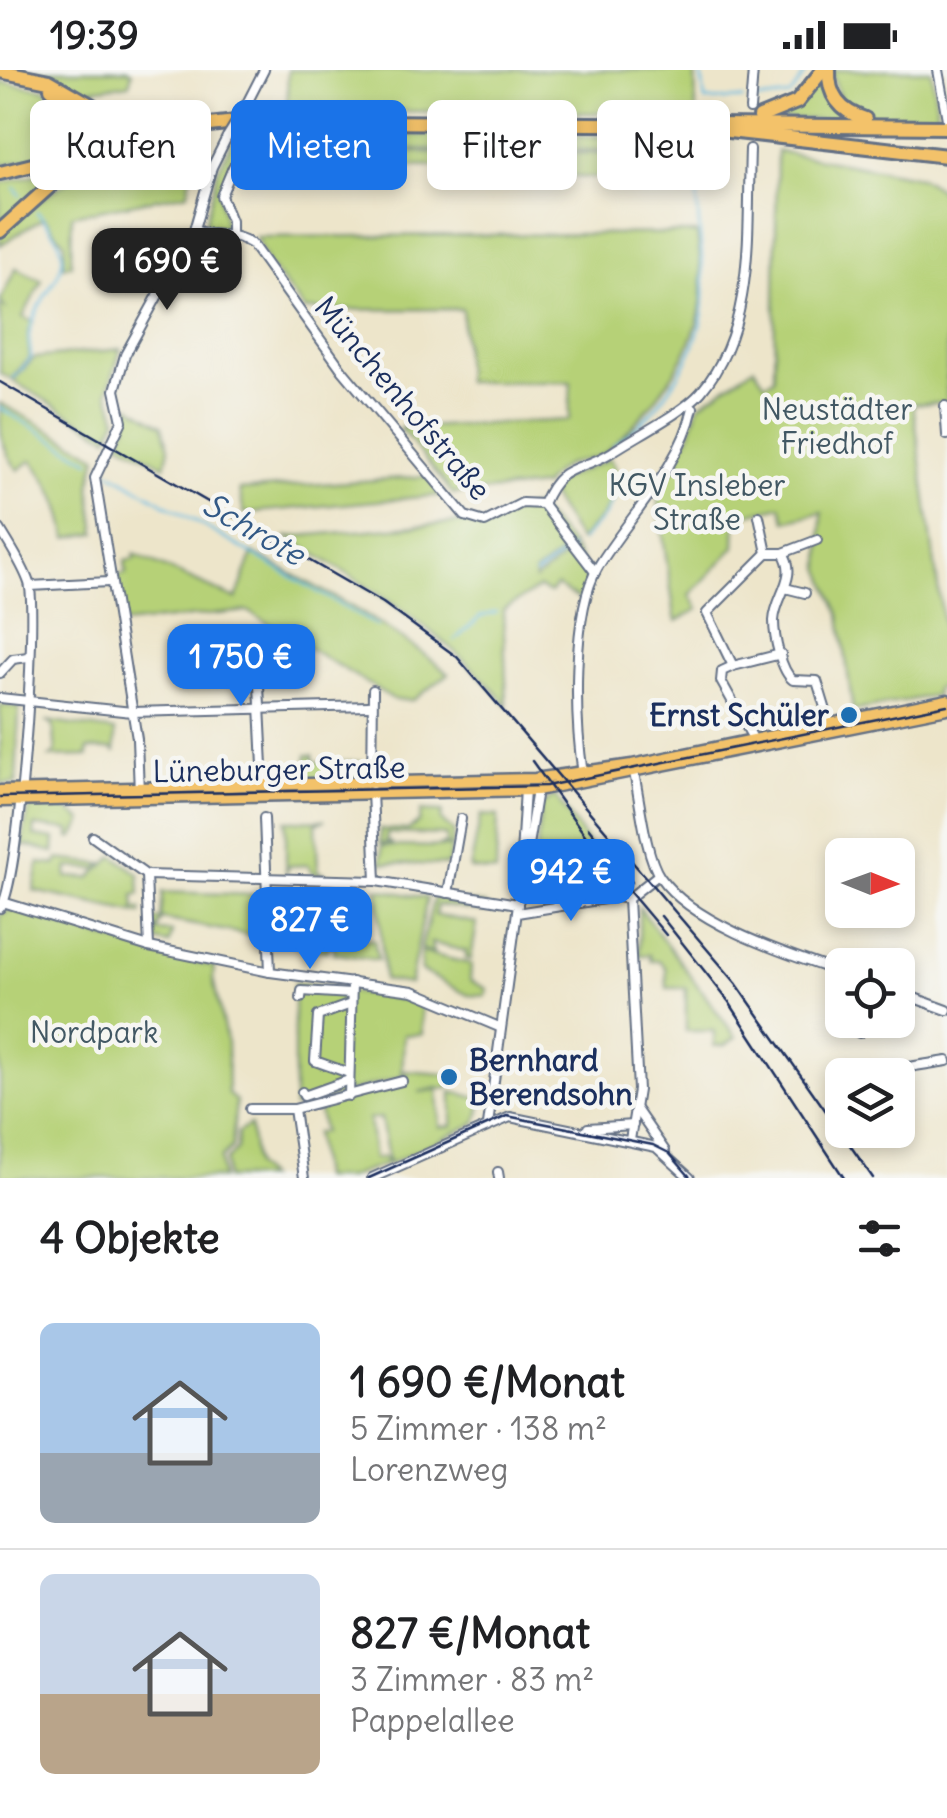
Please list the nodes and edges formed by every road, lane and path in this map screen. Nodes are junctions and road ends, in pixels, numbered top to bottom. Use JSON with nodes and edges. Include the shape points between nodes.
{"nodes":[{"id":1,"x":264,"y":70,"type":"edge"},
{"id":2,"x":753,"y":70,"type":"edge"},
{"id":3,"x":826,"y":70,"type":"edge"},
{"id":4,"x":938,"y":70,"type":"edge"},
{"id":5,"x":0,"y":75,"type":"edge"},
{"id":6,"x":84,"y":100,"type":"edge"},
{"id":7,"x":945,"y":108,"type":"edge"},
{"id":8,"x":750,"y":109,"type":"dead end"},
{"id":9,"x":947,"y":119,"type":"edge"},
{"id":10,"x":730,"y":122,"type":"edge"},
{"id":11,"x":597,"y":124,"type":"edge"},
{"id":12,"x":913,"y":125,"type":"junction"},
{"id":13,"x":211,"y":126,"type":"edge"},
{"id":14,"x":597,"y":126,"type":"edge"},
{"id":15,"x":730,"y":126,"type":"edge"},
{"id":16,"x":730,"y":126,"type":"edge"},
{"id":17,"x":407,"y":127,"type":"edge"},
{"id":18,"x":730,"y":128,"type":"edge"},
{"id":19,"x":947,"y":130,"type":"edge"},
{"id":20,"x":750,"y":149,"type":"dead end"},
{"id":21,"x":947,"y":156,"type":"edge"},
{"id":22,"x":30,"y":169,"type":"edge"},
{"id":23,"x":30,"y":171,"type":"edge"},
{"id":24,"x":231,"y":172,"type":"edge"},
{"id":25,"x":0,"y":177,"type":"edge"},
{"id":26,"x":46,"y":190,"type":"edge"},
{"id":27,"x":194,"y":230,"type":"junction"},
{"id":28,"x":0,"y":231,"type":"edge"},
{"id":29,"x":231,"y":233,"type":"junction"},
{"id":30,"x":945,"y":406,"type":"edge"},
{"id":31,"x":694,"y":408,"type":"dead end"},
{"id":32,"x":947,"y":435,"type":"edge"},
{"id":33,"x":543,"y":504,"type":"junction"},
{"id":34,"x":759,"y":516,"type":"dead end"},
{"id":35,"x":0,"y":529,"type":"edge"},
{"id":36,"x":817,"y":540,"type":"dead end"},
{"id":37,"x":767,"y":553,"type":"junction"},
{"id":38,"x":783,"y":553,"type":"junction"},
{"id":39,"x":595,"y":572,"type":"junction"},
{"id":40,"x":110,"y":582,"type":"junction"},
{"id":41,"x":30,"y":586,"type":"junction"},
{"id":42,"x":785,"y":588,"type":"junction"},
{"id":43,"x":804,"y":593,"type":"dead end"},
{"id":44,"x":257,"y":645,"type":"dead end"},
{"id":45,"x":781,"y":654,"type":"junction"},
{"id":46,"x":28,"y":656,"type":"junction"},
{"id":47,"x":733,"y":666,"type":"junction"},
{"id":48,"x":0,"y":672,"type":"edge"},
{"id":49,"x":373,"y":690,"type":"dead end"},
{"id":50,"x":0,"y":698,"type":"edge"},
{"id":51,"x":947,"y":700,"type":"edge"},
{"id":52,"x":26,"y":701,"type":"junction"},
{"id":53,"x":369,"y":706,"type":"junction"},
{"id":54,"x":947,"y":708,"type":"edge"},
{"id":55,"x":260,"y":709,"type":"junction"},
{"id":56,"x":132,"y":712,"type":"junction"},
{"id":57,"x":830,"y":724,"type":"junction"},
{"id":58,"x":756,"y":744,"type":"junction"},
{"id":59,"x":634,"y":773,"type":"junction"},
{"id":60,"x":582,"y":774,"type":"junction"},
{"id":61,"x":529,"y":785,"type":"junction"},
{"id":62,"x":264,"y":786,"type":"junction"},
{"id":63,"x":372,"y":788,"type":"junction"},
{"id":64,"x":0,"y":791,"type":"edge"},
{"id":65,"x":139,"y":792,"type":"junction"},
{"id":66,"x":23,"y":796,"type":"junction"},
{"id":67,"x":0,"y":801,"type":"edge"},
{"id":68,"x":264,"y":818,"type":"dead end"},
{"id":69,"x":461,"y":819,"type":"dead end"},
{"id":70,"x":93,"y":837,"type":"dead end"},
{"id":71,"x":146,"y":874,"type":"junction"},
{"id":72,"x":658,"y":875,"type":"junction"},
{"id":73,"x":266,"y":877,"type":"junction"},
{"id":74,"x":376,"y":882,"type":"junction"},
{"id":75,"x":448,"y":892,"type":"junction"},
{"id":76,"x":628,"y":899,"type":"junction"},
{"id":77,"x":3,"y":906,"type":"edge"},
{"id":78,"x":517,"y":908,"type":"junction"},
{"id":79,"x":149,"y":947,"type":"junction"},
{"id":80,"x":825,"y":967,"type":"edge"},
{"id":81,"x":270,"y":972,"type":"junction"},
{"id":82,"x":352,"y":982,"type":"junction"},
{"id":83,"x":301,"y":998,"type":"dead end"},
{"id":84,"x":915,"y":998,"type":"edge"},
{"id":85,"x":351,"y":999,"type":"junction"},
{"id":86,"x":947,"y":1010,"type":"edge"},
{"id":87,"x":304,"y":1024,"type":"dead end"},
{"id":88,"x":315,"y":1024,"type":"junction"},
{"id":89,"x":499,"y":1027,"type":"junction"},
{"id":90,"x":947,"y":1061,"type":"edge"},
{"id":91,"x":915,"y":1066,"type":"edge"},
{"id":92,"x":349,"y":1076,"type":"junction"},
{"id":93,"x":402,"y":1081,"type":"dead end"},
{"id":94,"x":302,"y":1092,"type":"dead end"},
{"id":95,"x":349,"y":1096,"type":"junction"},
{"id":96,"x":250,"y":1109,"type":"dead end"},
{"id":97,"x":636,"y":1109,"type":"junction"},
{"id":98,"x":294,"y":1110,"type":"junction"},
{"id":99,"x":488,"y":1125,"type":"junction"},
{"id":100,"x":633,"y":1125,"type":"junction"},
{"id":101,"x":582,"y":1129,"type":"junction"},
{"id":102,"x":630,"y":1140,"type":"junction"},
{"id":103,"x":666,"y":1153,"type":"junction"},
{"id":104,"x":304,"y":1178,"type":"edge"},
{"id":105,"x":372,"y":1178,"type":"edge"},
{"id":106,"x":690,"y":1178,"type":"edge"}],
"edges":[{"from":1,"to":27,"type":"street","bridge":true,"via":[[212,168]]},
{"from":2,"to":8,"type":"street"},
{"from":3,"to":10,"type":"highway","via":[[782,111]]},
{"from":3,"to":12,"type":"highway","via":[[844,110]]},
{"from":4,"to":7,"type":"street"},
{"from":5,"to":6,"type":"highway","via":[[48,81]]},
{"from":5,"to":25,"type":"highway","via":[[51,88],[63,99],[68,121],[53,152]]},
{"from":7,"to":9,"type":"street"},
{"from":11,"to":13,"type":"highway","via":[[282,120]]},
{"from":12,"to":15,"type":"highway"},
{"from":12,"to":19,"type":"highway"},
{"from":14,"to":17,"type":"highway"},
{"from":16,"to":19,"type":"highway"},
{"from":18,"to":21,"type":"highway"},
{"from":20,"to":33,"type":"street","via":[[743,302],[700,393],[607,455],[560,473]]},
{"from":22,"to":25,"type":"highway"},
{"from":23,"to":25,"type":"highway"},
{"from":24,"to":29,"type":"street","via":[[220,199]]},
{"from":26,"to":28,"type":"highway"},
{"from":27,"to":29,"type":"street"},
{"from":27,"to":40,"type":"street","via":[[142,318],[116,382],[122,421],[95,481]]},
{"from":29,"to":33,"type":"street","name":"Münchenhofstraße","via":[[254,246],[344,371],[465,516],[487,521],[522,503]]},
{"from":30,"to":32,"type":"street"},
{"from":31,"to":39,"type":"street","via":[[685,438]]},
{"from":33,"to":39,"type":"street"},
{"from":34,"to":37,"type":"street"},
{"from":35,"to":41,"type":"street"},
{"from":36,"to":38,"type":"street"},
{"from":37,"to":38,"type":"street"},
{"from":37,"to":47,"type":"street","via":[[708,610]]},
{"from":38,"to":42,"type":"street","via":[[790,568]]},
{"from":39,"to":60,"type":"street","via":[[582,620],[575,712]]},
{"from":40,"to":41,"type":"street"},
{"from":40,"to":56,"type":"street"},
{"from":41,"to":46,"type":"street"},
{"from":42,"to":43,"type":"street"},
{"from":42,"to":45,"type":"street","via":[[774,619]]},
{"from":44,"to":55,"type":"street"},
{"from":45,"to":47,"type":"street"},
{"from":45,"to":57,"type":"street","via":[[790,679],[819,684]]},
{"from":46,"to":48,"type":"street"},
{"from":46,"to":52,"type":"street"},
{"from":47,"to":58,"type":"street","via":[[722,671],[721,681]]},
{"from":49,"to":53,"type":"street"},
{"from":50,"to":52,"type":"street"},
{"from":51,"to":57,"type":"main road"},
{"from":52,"to":56,"type":"street"},
{"from":52,"to":66,"type":"street"},
{"from":53,"to":55,"type":"street"},
{"from":53,"to":63,"type":"street"},
{"from":54,"to":58,"type":"main road"},
{"from":55,"to":56,"type":"street"},
{"from":55,"to":62,"type":"street"},
{"from":56,"to":65,"type":"street"},
{"from":57,"to":58,"type":"main road"},
{"from":58,"to":59,"type":"main road"},
{"from":58,"to":60,"type":"main road"},
{"from":59,"to":61,"type":"main road"},
{"from":59,"to":72,"type":"street"},
{"from":60,"to":61,"type":"main road"},
{"from":61,"to":63,"type":"main road","name":"Lüneburger Straße"},
{"from":61,"to":78,"type":"street"},
{"from":61,"to":78,"type":"street"},
{"from":62,"to":63,"type":"main road","name":"Lüneburger Straße"},
{"from":62,"to":65,"type":"main road","name":"Lüneburger Straße"},
{"from":63,"to":65,"type":"main road","name":"Lüneburger Straße"},
{"from":63,"to":74,"type":"street"},
{"from":64,"to":66,"type":"main road"},
{"from":65,"to":66,"type":"main road","name":"Lüneburger Straße"},
{"from":66,"to":67,"type":"main road"},
{"from":66,"to":77,"type":"street"},
{"from":68,"to":73,"type":"street"},
{"from":69,"to":75,"type":"street"},
{"from":70,"to":71,"type":"street"},
{"from":71,"to":73,"type":"street"},
{"from":71,"to":79,"type":"street"},
{"from":72,"to":76,"type":"street"},
{"from":72,"to":80,"type":"street","via":[[733,932]]},
{"from":73,"to":74,"type":"street"},
{"from":73,"to":81,"type":"street"},
{"from":74,"to":75,"type":"street"},
{"from":75,"to":78,"type":"street"},
{"from":76,"to":78,"type":"street"},
{"from":76,"to":97,"type":"street"},
{"from":77,"to":79,"type":"street"},
{"from":78,"to":89,"type":"street"},
{"from":79,"to":81,"type":"street"},
{"from":81,"to":82,"type":"street"},
{"from":82,"to":85,"type":"street"},
{"from":82,"to":89,"type":"street","via":[[413,991]]},
{"from":83,"to":85,"type":"street","via":[[302,991]]},
{"from":84,"to":86,"type":"street"},
{"from":85,"to":88,"type":"street"},
{"from":85,"to":92,"type":"street"},
{"from":87,"to":88,"type":"street"},
{"from":88,"to":92,"type":"street","via":[[312,1064]]},
{"from":89,"to":99,"type":"street"},
{"from":90,"to":91,"type":"street"},
{"from":92,"to":94,"type":"street"},
{"from":92,"to":95,"type":"street"},
{"from":93,"to":95,"type":"street"},
{"from":95,"to":98,"type":"street"},
{"from":96,"to":98,"type":"street"},
{"from":97,"to":100,"type":"street"},
{"from":97,"to":103,"type":"street"},
{"from":98,"to":104,"type":"street"},
{"from":99,"to":101,"type":"street","via":[[513,1117]]},
{"from":99,"to":105,"type":"street"},
{"from":100,"to":101,"type":"street"},
{"from":100,"to":102,"type":"street"},
{"from":101,"to":102,"type":"street"},
{"from":102,"to":103,"type":"street"},
{"from":103,"to":106,"type":"street"}]}
